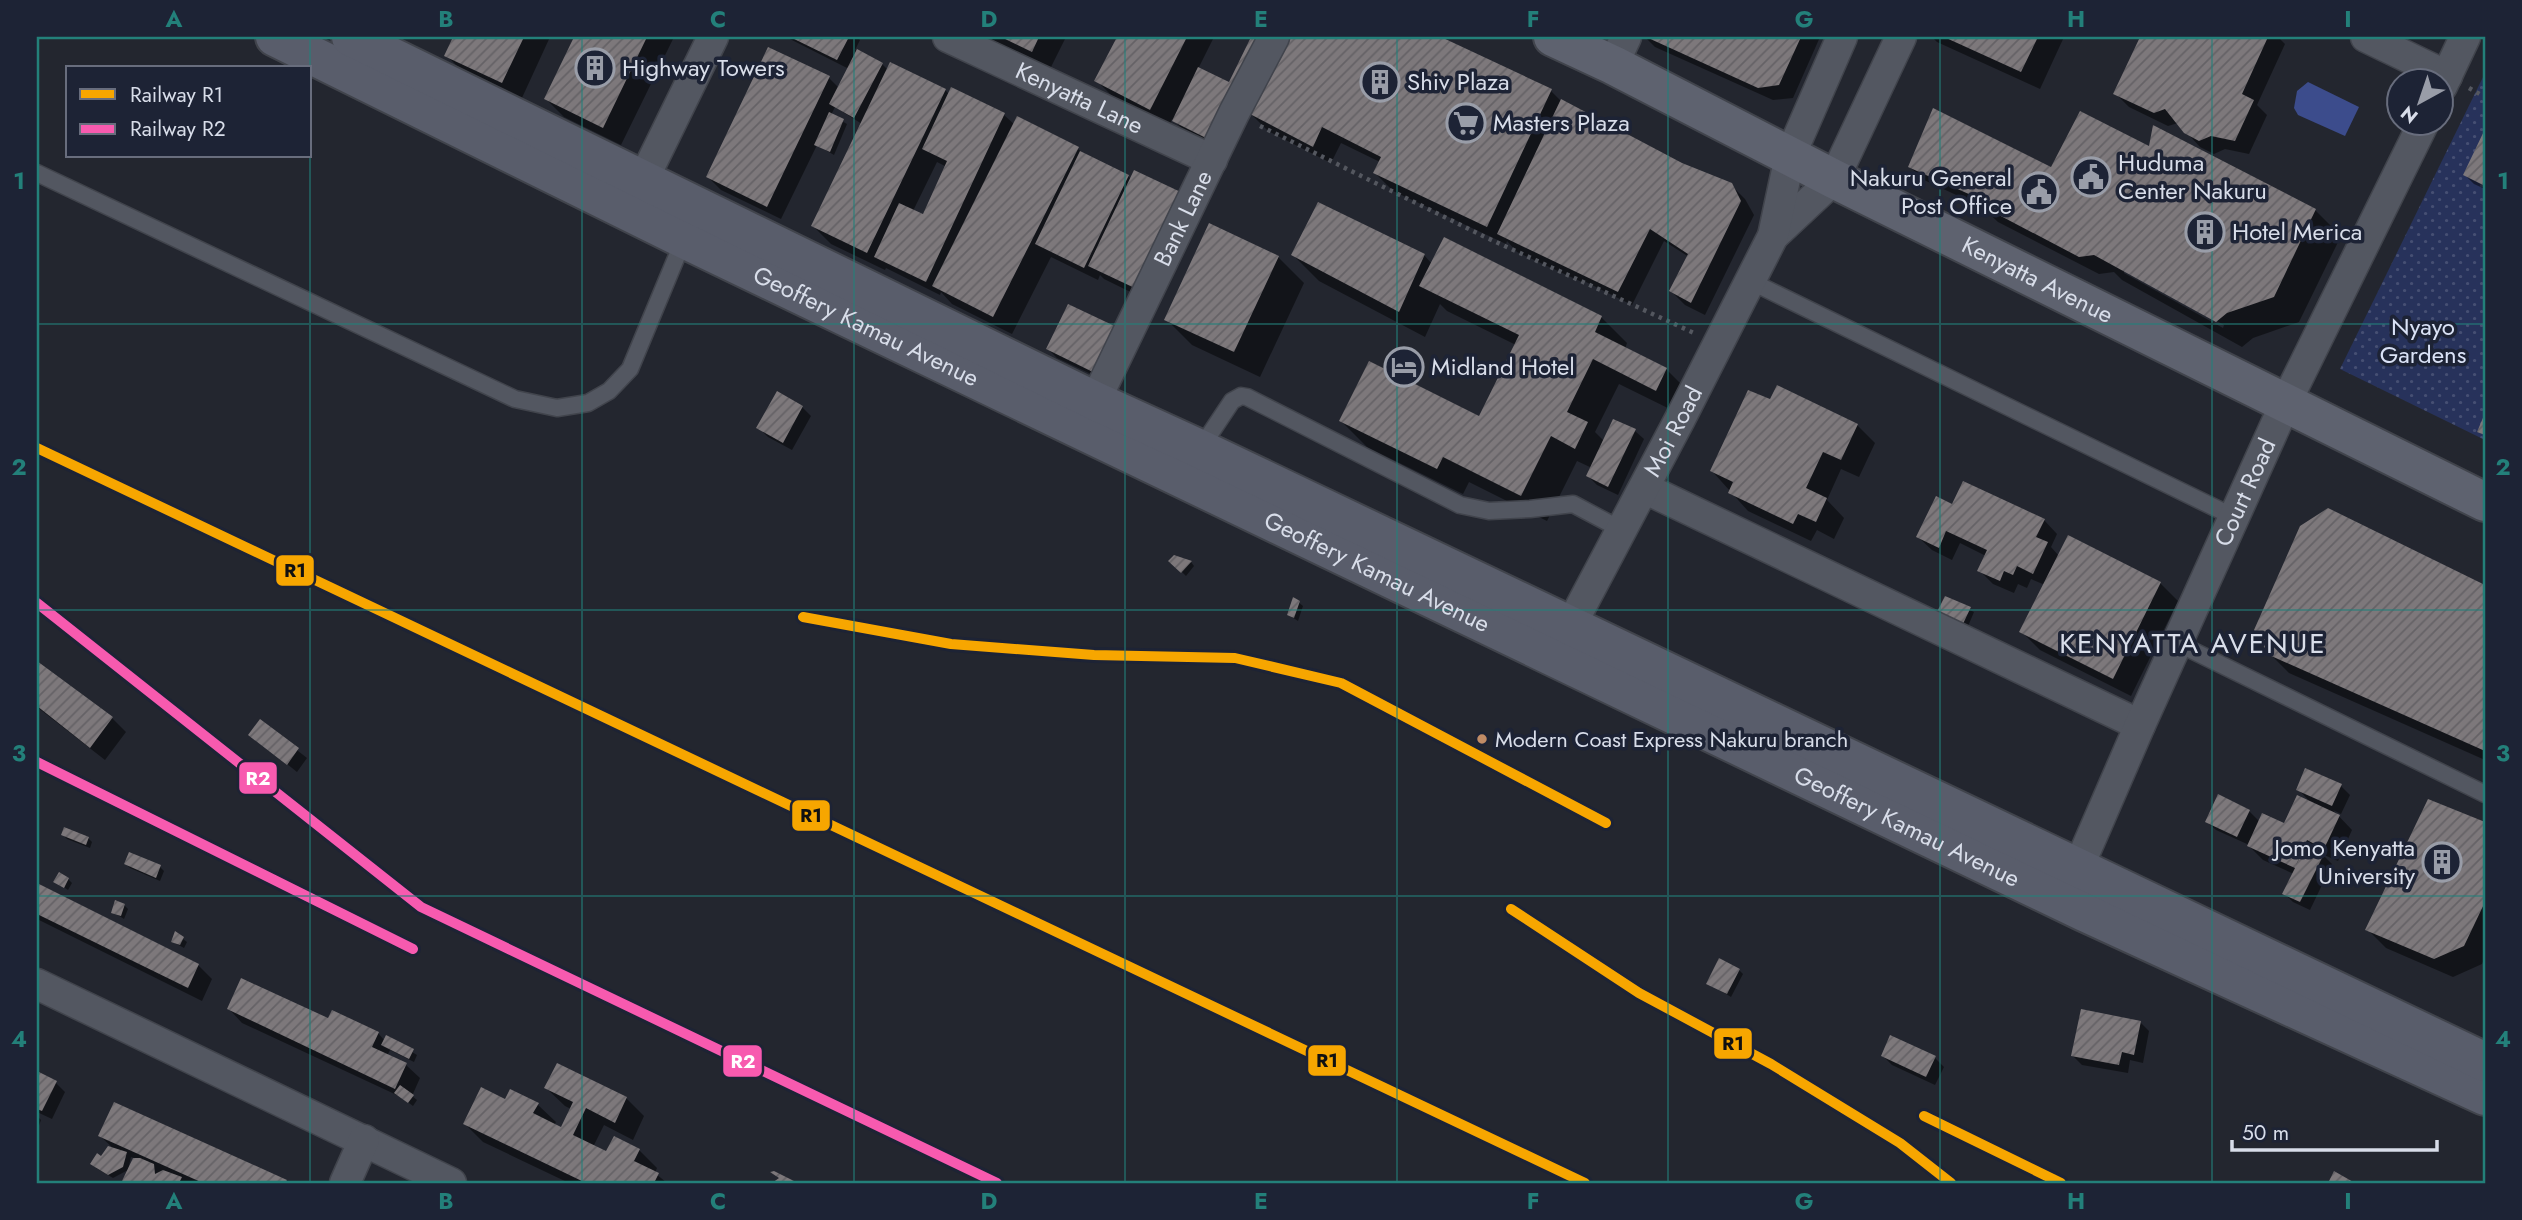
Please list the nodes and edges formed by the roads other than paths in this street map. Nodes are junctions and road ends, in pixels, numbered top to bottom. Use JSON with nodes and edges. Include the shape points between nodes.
{"nodes":[{"id":1,"x":275,"y":37,"type":"edge"},
{"id":2,"x":351,"y":37,"type":"edge"},
{"id":3,"x":713,"y":37,"type":"edge"},
{"id":4,"x":948,"y":37,"type":"edge"},
{"id":5,"x":1274,"y":37,"type":"edge"},
{"id":6,"x":1553,"y":37,"type":"edge"},
{"id":7,"x":1842,"y":37,"type":"edge"},
{"id":8,"x":1901,"y":37,"type":"edge"},
{"id":9,"x":2366,"y":37,"type":"edge"},
{"id":10,"x":2465,"y":37,"type":"edge"},
{"id":11,"x":1620,"y":51,"type":"edge"},
{"id":12,"x":2417,"y":66,"type":"edge"},
{"id":13,"x":2451,"y":66,"type":"edge"},
{"id":14,"x":2417,"y":136,"type":"edge"},
{"id":15,"x":1790,"y":156,"type":"junction"},
{"id":16,"x":1212,"y":160,"type":"junction"},
{"id":17,"x":37,"y":173,"type":"edge"},
{"id":18,"x":1834,"y":179,"type":"junction"},
{"id":19,"x":643,"y":180,"type":"junction"},
{"id":20,"x":1773,"y":236,"type":"junction"},
{"id":21,"x":684,"y":239,"type":"junction"},
{"id":22,"x":1750,"y":281,"type":"junction"},
{"id":23,"x":1095,"y":401,"type":"junction"},
{"id":24,"x":2286,"y":402,"type":"junction"},
{"id":25,"x":1200,"y":449,"type":"junction"},
{"id":26,"x":1644,"y":488,"type":"junction"},
{"id":27,"x":2485,"y":502,"type":"edge"},
{"id":28,"x":2234,"y":517,"type":"junction"},
{"id":29,"x":1622,"y":530,"type":"junction"},
{"id":30,"x":1571,"y":625,"type":"junction"},
{"id":31,"x":2177,"y":643,"type":"junction"},
{"id":32,"x":2140,"y":725,"type":"junction"},
{"id":33,"x":2485,"y":794,"type":"edge"},
{"id":34,"x":2078,"y":868,"type":"junction"},
{"id":35,"x":37,"y":984,"type":"edge"},
{"id":36,"x":2485,"y":1062,"type":"edge"},
{"id":37,"x":2485,"y":1096,"type":"edge"},
{"id":38,"x":364,"y":1140,"type":"junction"},
{"id":39,"x":345,"y":1183,"type":"edge"},
{"id":40,"x":451,"y":1183,"type":"edge"}],
"edges":[{"from":1,"to":21,"type":"highway","name":"Geoffery Kamau Avenue"},
{"from":2,"to":19,"type":"highway","name":"Geoffery Kamau Avenue"},
{"from":3,"to":19,"type":"street"},
{"from":4,"to":16,"type":"street","name":"Kenyatta Lane"},
{"from":5,"to":16,"type":"street","name":"Bank Lane"},
{"from":6,"to":11,"type":"street","name":"Kenyatta Avenue"},
{"from":7,"to":15,"type":"street","name":"Moi Road"},
{"from":8,"to":18,"type":"street","name":"Moi Road"},
{"from":9,"to":12,"type":"street"},
{"from":10,"to":13,"type":"street"},
{"from":11,"to":15,"type":"street","name":"Kenyatta Avenue"},
{"from":14,"to":24,"type":"street","name":"Court Road"},
{"from":15,"to":18,"type":"street","name":"Kenyatta Avenue"},
{"from":15,"to":20,"type":"street","name":"Moi Road"},
{"from":16,"to":23,"type":"street","name":"Bank Lane"},
{"from":17,"to":21,"type":"lane","via":[[515,399],[557,408],[588,403],[610,391],[630,369]]},
{"from":18,"to":20,"type":"street","name":"Moi Road"},
{"from":18,"to":24,"type":"street","name":"Kenyatta Avenue"},
{"from":19,"to":23,"type":"highway","name":"Geoffery Kamau Avenue"},
{"from":20,"to":22,"type":"street","name":"Moi Road"},
{"from":21,"to":37,"type":"highway","name":"Geoffery Kamau Avenue","via":[[2084,912]]},
{"from":22,"to":26,"type":"street","name":"Moi Road"},
{"from":22,"to":28,"type":"lane"},
{"from":23,"to":25,"type":"highway","name":"Geoffery Kamau Avenue"},
{"from":24,"to":27,"type":"street","name":"Kenyatta Avenue"},
{"from":24,"to":28,"type":"street","name":"Court Road"},
{"from":25,"to":29,"type":"lane","via":[[1232,401],[1247,397],[1460,505],[1489,511],[1573,504]]},
{"from":25,"to":30,"type":"highway","name":"Geoffery Kamau Avenue"},
{"from":26,"to":29,"type":"street","name":"Moi Road"},
{"from":26,"to":32,"type":"street"},
{"from":28,"to":31,"type":"street","name":"Court Road"},
{"from":29,"to":30,"type":"street","name":"Moi Road"},
{"from":30,"to":34,"type":"highway","name":"Geoffery Kamau Avenue"},
{"from":31,"to":32,"type":"street","name":"Court Road"},
{"from":31,"to":33,"type":"lane"},
{"from":32,"to":34,"type":"street","name":"Court Road"},
{"from":34,"to":36,"type":"highway","name":"Geoffery Kamau Avenue"},
{"from":35,"to":38,"type":"street"},
{"from":38,"to":39,"type":"street"},
{"from":38,"to":40,"type":"street"}]}
